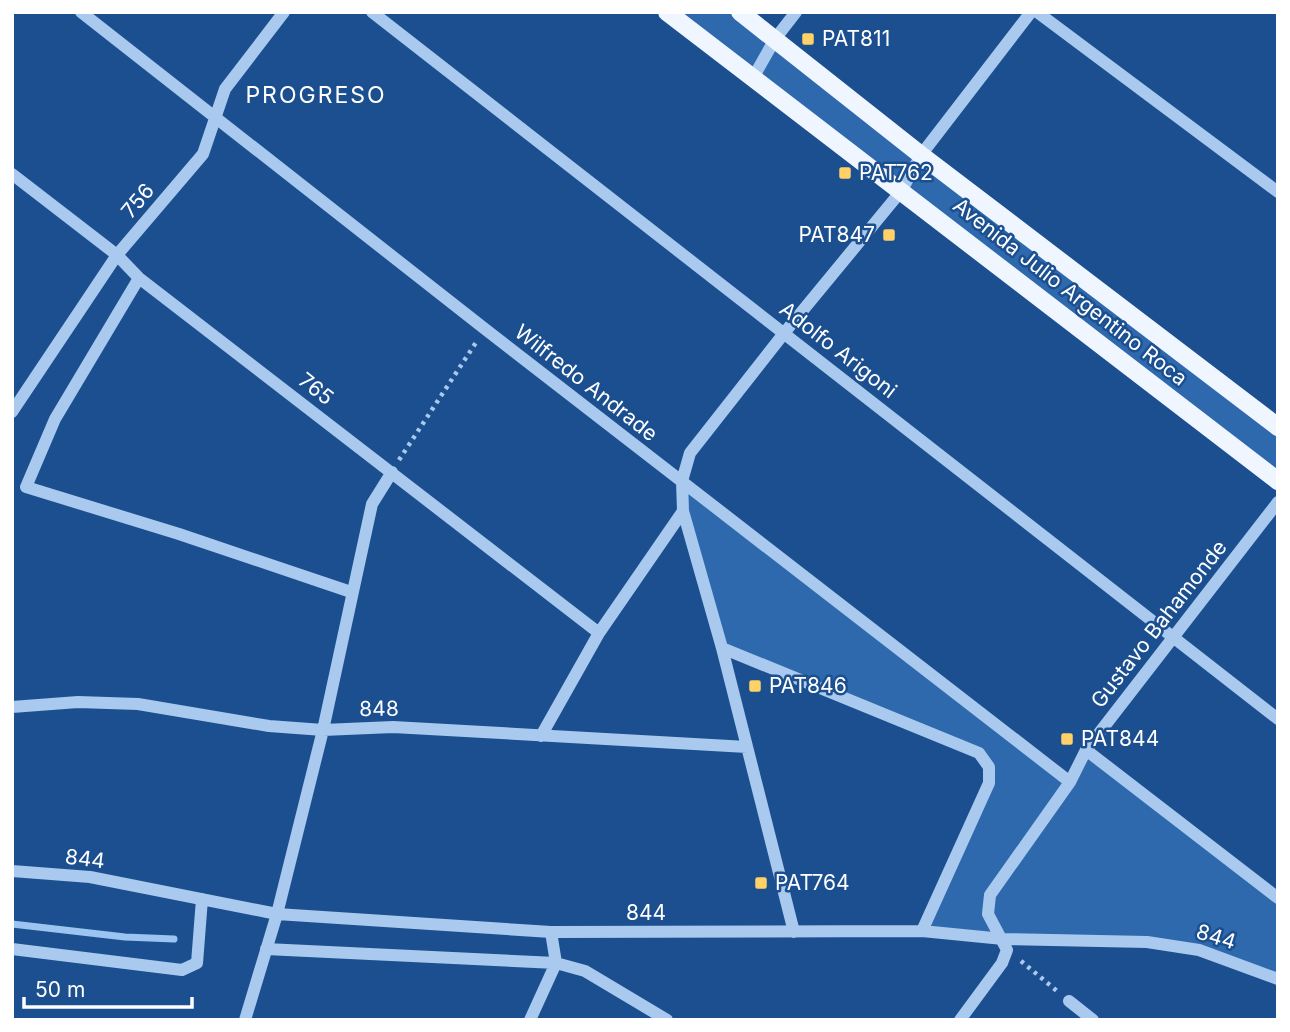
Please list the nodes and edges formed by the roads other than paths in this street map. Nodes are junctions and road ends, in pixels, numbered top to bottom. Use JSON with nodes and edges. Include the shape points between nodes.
{"nodes":[{"id":1,"x":81,"y":12,"type":"edge"},
{"id":2,"x":284,"y":12,"type":"edge"},
{"id":3,"x":372,"y":12,"type":"edge"},
{"id":4,"x":667,"y":12,"type":"edge"},
{"id":5,"x":740,"y":12,"type":"edge"},
{"id":6,"x":796,"y":12,"type":"edge"},
{"id":7,"x":1031,"y":12,"type":"edge"},
{"id":8,"x":1037,"y":12,"type":"edge"},
{"id":9,"x":775,"y":39,"type":"junction"},
{"id":10,"x":753,"y":78,"type":"junction"},
{"id":11,"x":217,"y":118,"type":"junction"},
{"id":12,"x":921,"y":155,"type":"junction"},
{"id":13,"x":12,"y":174,"type":"edge"},
{"id":14,"x":902,"y":190,"type":"junction"},
{"id":15,"x":1278,"y":192,"type":"edge"},
{"id":16,"x":117,"y":256,"type":"junction"},
{"id":17,"x":139,"y":278,"type":"junction"},
{"id":18,"x":785,"y":332,"type":"junction"},
{"id":19,"x":12,"y":412,"type":"edge"},
{"id":20,"x":1278,"y":427,"type":"edge"},
{"id":21,"x":392,"y":472,"type":"junction"},
{"id":22,"x":682,"y":481,"type":"junction"},
{"id":23,"x":1278,"y":481,"type":"edge"},
{"id":24,"x":1278,"y":502,"type":"edge"},
{"id":25,"x":683,"y":511,"type":"junction"},
{"id":26,"x":351,"y":592,"type":"junction"},
{"id":27,"x":599,"y":633,"type":"junction"},
{"id":28,"x":1173,"y":639,"type":"junction"},
{"id":29,"x":722,"y":648,"type":"junction"},
{"id":30,"x":12,"y":707,"type":"edge"},
{"id":31,"x":1278,"y":719,"type":"edge"},
{"id":32,"x":323,"y":730,"type":"junction"},
{"id":33,"x":541,"y":736,"type":"junction"},
{"id":34,"x":747,"y":747,"type":"junction"},
{"id":35,"x":1086,"y":750,"type":"junction"},
{"id":36,"x":1070,"y":782,"type":"junction"},
{"id":37,"x":12,"y":872,"type":"edge"},
{"id":38,"x":1278,"y":898,"type":"edge"},
{"id":39,"x":202,"y":899,"type":"junction"},
{"id":40,"x":277,"y":914,"type":"junction"},
{"id":41,"x":922,"y":931,"type":"junction"},
{"id":42,"x":551,"y":932,"type":"junction"},
{"id":43,"x":794,"y":932,"type":"junction"},
{"id":44,"x":1005,"y":945,"type":"junction"},
{"id":45,"x":12,"y":949,"type":"edge"},
{"id":46,"x":266,"y":949,"type":"junction"},
{"id":47,"x":556,"y":963,"type":"junction"},
{"id":48,"x":1278,"y":979,"type":"edge"},
{"id":49,"x":1069,"y":1000,"type":"road end"},
{"id":50,"x":245,"y":1020,"type":"edge"},
{"id":51,"x":530,"y":1020,"type":"edge"},
{"id":52,"x":667,"y":1020,"type":"edge"},
{"id":53,"x":960,"y":1020,"type":"edge"},
{"id":54,"x":1093,"y":1020,"type":"edge"}],
"edges":[{"from":1,"to":11,"type":"street","name":"Wilfredo Andrade"},
{"from":2,"to":11,"type":"street","name":"756","via":[[225,89]]},
{"from":3,"to":18,"type":"street","name":"Adolfo Arigoni"},
{"from":4,"to":10,"type":"main road","name":"Avenida Julio Argentino Roca"},
{"from":5,"to":9,"type":"main road","name":"Avenida Julio Argentino Roca"},
{"from":6,"to":9,"type":"street"},
{"from":7,"to":12,"type":"street"},
{"from":8,"to":15,"type":"street"},
{"from":9,"to":10,"type":"street"},
{"from":9,"to":12,"type":"main road","name":"Avenida Julio Argentino Roca"},
{"from":10,"to":14,"type":"main road","name":"Avenida Julio Argentino Roca"},
{"from":11,"to":16,"type":"street","name":"756","via":[[203,153]]},
{"from":11,"to":22,"type":"street","name":"Wilfredo Andrade"},
{"from":12,"to":14,"type":"street"},
{"from":12,"to":20,"type":"main road","name":"Avenida Julio Argentino Roca"},
{"from":13,"to":16,"type":"street","name":"765"},
{"from":14,"to":18,"type":"street"},
{"from":14,"to":23,"type":"main road","name":"Avenida Julio Argentino Roca"},
{"from":16,"to":17,"type":"street","name":"765"},
{"from":16,"to":19,"type":"street","name":"756"},
{"from":17,"to":21,"type":"street","name":"765"},
{"from":17,"to":26,"type":"street","via":[[55,419],[26,487]]},
{"from":18,"to":22,"type":"street","via":[[690,453]]},
{"from":18,"to":28,"type":"street","name":"Adolfo Arigoni"},
{"from":21,"to":26,"type":"street","via":[[372,504]]},
{"from":21,"to":27,"type":"street","name":"765"},
{"from":22,"to":25,"type":"street"},
{"from":22,"to":36,"type":"street","name":"Wilfredo Andrade"},
{"from":24,"to":28,"type":"street","name":"Gustavo Bahamonde"},
{"from":25,"to":27,"type":"street"},
{"from":25,"to":29,"type":"street"},
{"from":26,"to":32,"type":"street"},
{"from":27,"to":33,"type":"street"},
{"from":28,"to":31,"type":"street","name":"Adolfo Arigoni"},
{"from":28,"to":35,"type":"street","name":"Gustavo Bahamonde"},
{"from":29,"to":34,"type":"street"},
{"from":29,"to":41,"type":"street","via":[[979,753],[989,768],[989,783]]},
{"from":30,"to":32,"type":"street","name":"848","via":[[138,704],[269,726]]},
{"from":32,"to":33,"type":"street","name":"848","via":[[393,727]]},
{"from":32,"to":40,"type":"street"},
{"from":33,"to":34,"type":"street","name":"848"},
{"from":34,"to":43,"type":"street"},
{"from":35,"to":36,"type":"street","name":"Gustavo Bahamonde"},
{"from":35,"to":38,"type":"street"},
{"from":36,"to":44,"type":"street","name":"Gustavo Bahamonde","via":[[990,895],[988,914]]},
{"from":37,"to":39,"type":"street","name":"844","via":[[90,877]]},
{"from":39,"to":40,"type":"street","name":"844"},
{"from":39,"to":45,"type":"street","via":[[197,963],[182,970]]},
{"from":40,"to":42,"type":"street","name":"844"},
{"from":40,"to":46,"type":"street"},
{"from":41,"to":43,"type":"street","name":"844"},
{"from":41,"to":44,"type":"street","name":"844"},
{"from":42,"to":43,"type":"street","name":"844"},
{"from":42,"to":47,"type":"street"},
{"from":44,"to":48,"type":"street","name":"844","via":[[1147,942],[1199,950]]},
{"from":44,"to":53,"type":"street","via":[[1002,963]]},
{"from":46,"to":47,"type":"street"},
{"from":46,"to":50,"type":"street"},
{"from":47,"to":51,"type":"street"},
{"from":47,"to":52,"type":"street","via":[[585,971]]},
{"from":49,"to":54,"type":"street"}]}
